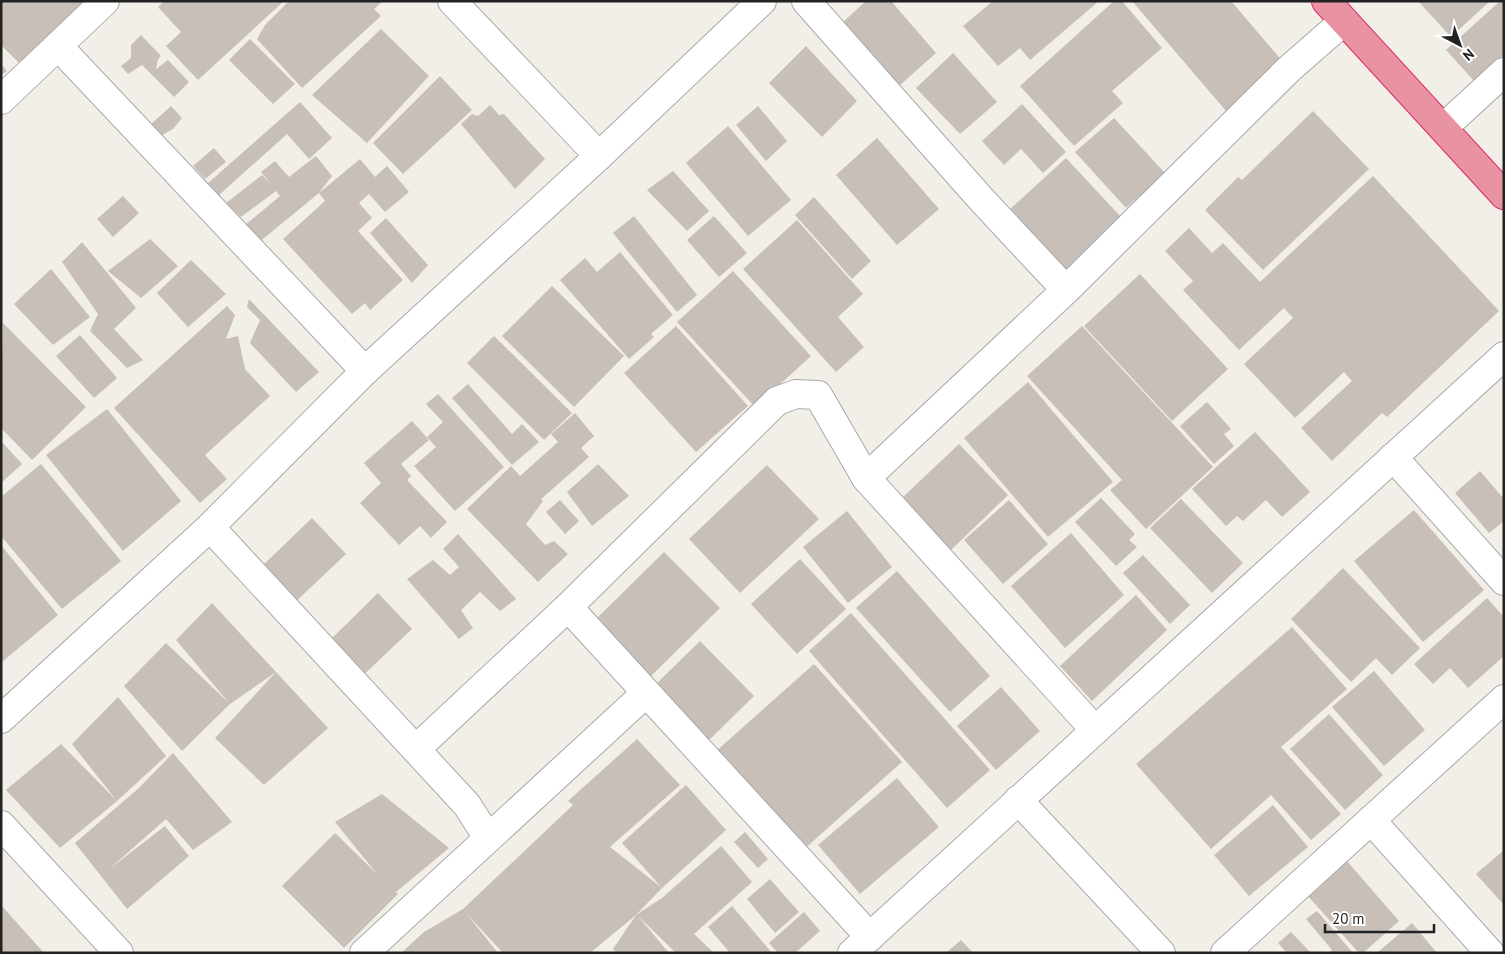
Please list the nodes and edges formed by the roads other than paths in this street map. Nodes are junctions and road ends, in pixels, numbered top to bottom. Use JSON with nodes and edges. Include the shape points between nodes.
{"nodes":[{"id":1,"x":105,"y":1,"type":"edge"},
{"id":2,"x":452,"y":1,"type":"edge"},
{"id":3,"x":762,"y":1,"type":"edge"},
{"id":4,"x":806,"y":1,"type":"edge"},
{"id":5,"x":1326,"y":1,"type":"edge"},
{"id":6,"x":1344,"y":21,"type":"junction"},
{"id":7,"x":59,"y":47,"type":"junction"},
{"id":8,"x":1504,"y":72,"type":"edge"},
{"id":9,"x":1,"y":100,"type":"edge"},
{"id":10,"x":1442,"y":128,"type":"junction"},
{"id":11,"x":599,"y":156,"type":"junction"},
{"id":12,"x":1504,"y":195,"type":"edge"},
{"id":13,"x":1066,"y":290,"type":"junction"},
{"id":14,"x":1504,"y":356,"type":"edge"},
{"id":15,"x":365,"y":371,"type":"junction"},
{"id":16,"x":1393,"y":457,"type":"junction"},
{"id":17,"x":866,"y":478,"type":"junction"},
{"id":18,"x":210,"y":527,"type":"junction"},
{"id":19,"x":1504,"y":581,"type":"edge"},
{"id":20,"x":568,"y":607,"type":"junction"},
{"id":21,"x":646,"y":693,"type":"junction"},
{"id":22,"x":1504,"y":699,"type":"edge"},
{"id":23,"x":1,"y":719,"type":"edge"},
{"id":24,"x":1095,"y":730,"type":"junction"},
{"id":25,"x":416,"y":749,"type":"junction"},
{"id":26,"x":1018,"y":800,"type":"junction"},
{"id":27,"x":1371,"y":820,"type":"junction"},
{"id":28,"x":1,"y":825,"type":"edge"},
{"id":29,"x":488,"y":838,"type":"junction"},
{"id":30,"x":861,"y":945,"type":"edge"},
{"id":31,"x":118,"y":953,"type":"edge"},
{"id":32,"x":364,"y":953,"type":"edge"},
{"id":33,"x":1161,"y":953,"type":"edge"},
{"id":34,"x":1225,"y":953,"type":"edge"},
{"id":35,"x":1490,"y":953,"type":"edge"}],
"edges":[{"from":1,"to":7,"type":"street"},
{"from":2,"to":11,"type":"street"},
{"from":3,"to":11,"type":"street"},
{"from":4,"to":13,"type":"street"},
{"from":5,"to":6,"type":"highway"},
{"from":6,"to":10,"type":"highway"},
{"from":6,"to":13,"type":"street","via":[[1289,68]]},
{"from":7,"to":9,"type":"street"},
{"from":7,"to":15,"type":"street"},
{"from":8,"to":10,"type":"street"},
{"from":10,"to":12,"type":"highway"},
{"from":11,"to":15,"type":"street"},
{"from":13,"to":17,"type":"street"},
{"from":14,"to":16,"type":"street"},
{"from":15,"to":18,"type":"street"},
{"from":16,"to":19,"type":"street"},
{"from":16,"to":24,"type":"street"},
{"from":17,"to":20,"type":"street","via":[[818,395],[796,394],[777,401]]},
{"from":17,"to":24,"type":"street"},
{"from":18,"to":23,"type":"street"},
{"from":18,"to":25,"type":"street"},
{"from":20,"to":21,"type":"street"},
{"from":20,"to":25,"type":"street"},
{"from":21,"to":29,"type":"street"},
{"from":21,"to":30,"type":"street"},
{"from":22,"to":27,"type":"street"},
{"from":24,"to":26,"type":"street"},
{"from":25,"to":29,"type":"street","via":[[467,805]]},
{"from":26,"to":30,"type":"street"},
{"from":26,"to":33,"type":"street"},
{"from":27,"to":34,"type":"street"},
{"from":27,"to":35,"type":"street"},
{"from":28,"to":31,"type":"street"},
{"from":29,"to":32,"type":"street"}]}
